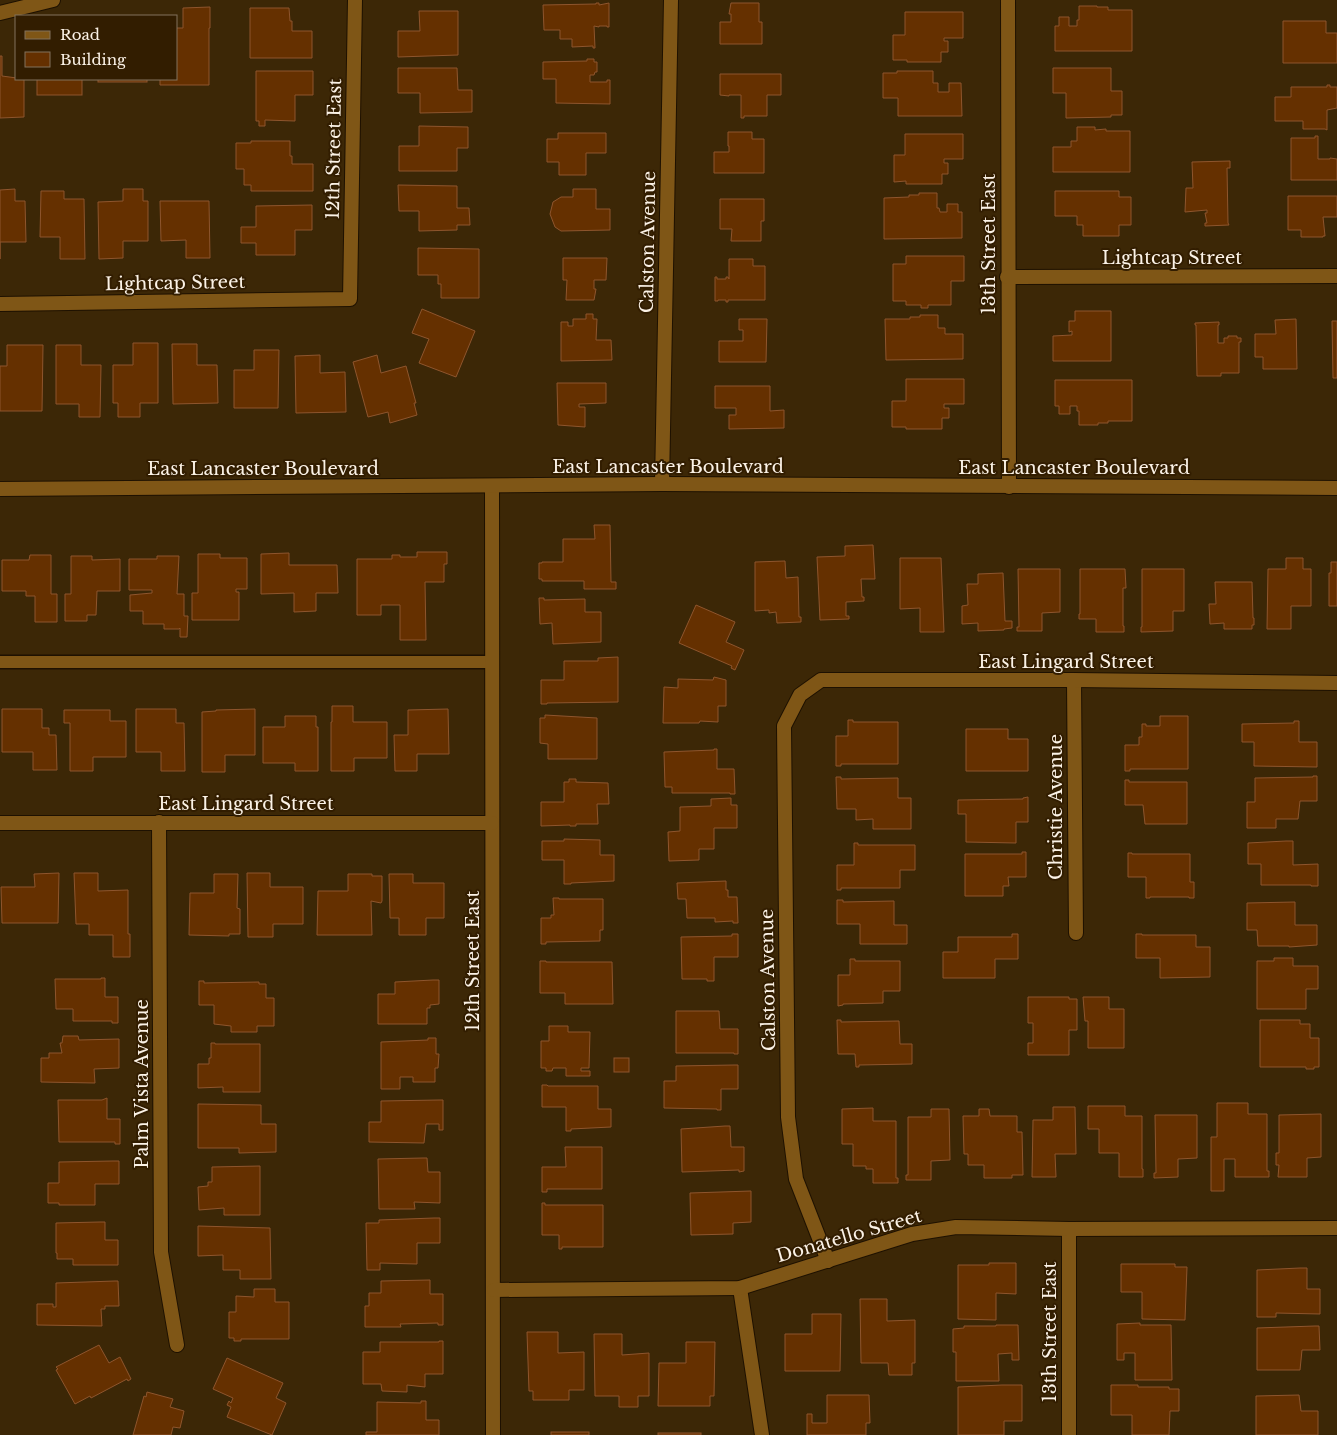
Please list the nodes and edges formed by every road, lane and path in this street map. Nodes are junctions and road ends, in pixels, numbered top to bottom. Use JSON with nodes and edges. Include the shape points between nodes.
{"nodes":[{"id":1,"x":53,"y":0,"type":"edge"},
{"id":2,"x":355,"y":0,"type":"edge"},
{"id":3,"x":671,"y":0,"type":"edge"},
{"id":4,"x":1008,"y":0,"type":"edge"},
{"id":5,"x":0,"y":13,"type":"edge"},
{"id":6,"x":1337,"y":276,"type":"edge"},
{"id":7,"x":1007,"y":277,"type":"junction"},
{"id":8,"x":350,"y":299,"type":"joint"},
{"id":9,"x":0,"y":304,"type":"edge"},
{"id":10,"x":662,"y":484,"type":"junction"},
{"id":11,"x":492,"y":486,"type":"junction"},
{"id":12,"x":1009,"y":487,"type":"junction"},
{"id":13,"x":1337,"y":488,"type":"edge"},
{"id":14,"x":0,"y":489,"type":"edge"},
{"id":15,"x":0,"y":662,"type":"edge"},
{"id":16,"x":492,"y":662,"type":"junction"},
{"id":17,"x":1074,"y":680,"type":"junction"},
{"id":18,"x":1337,"y":683,"type":"edge"},
{"id":19,"x":800,"y":695,"type":"joint"},
{"id":20,"x":160,"y":822,"type":"junction"},
{"id":21,"x":0,"y":823,"type":"edge"},
{"id":22,"x":492,"y":823,"type":"junction"},
{"id":23,"x":1076,"y":933,"type":"dead end"},
{"id":24,"x":1337,"y":1228,"type":"edge"},
{"id":25,"x":1069,"y":1229,"type":"junction"},
{"id":26,"x":828,"y":1261,"type":"junction"},
{"id":27,"x":740,"y":1288,"type":"junction"},
{"id":28,"x":494,"y":1290,"type":"junction"},
{"id":29,"x":177,"y":1345,"type":"dead end"},
{"id":30,"x":493,"y":1435,"type":"edge"},
{"id":31,"x":762,"y":1435,"type":"edge"},
{"id":32,"x":1069,"y":1435,"type":"edge"}],
"edges":[{"from":1,"to":5,"type":"street"},
{"from":2,"to":8,"type":"street","name":"12th Street East"},
{"from":3,"to":10,"type":"street","name":"Calston Avenue"},
{"from":4,"to":7,"type":"street","name":"13th Street East"},
{"from":6,"to":7,"type":"street","name":"Lightcap Street"},
{"from":7,"to":12,"type":"street","name":"13th Street East"},
{"from":8,"to":9,"type":"street","name":"Lightcap Street"},
{"from":10,"to":11,"type":"street","name":"East Lancaster Boulevard"},
{"from":10,"to":12,"type":"street","name":"East Lancaster Boulevard"},
{"from":11,"to":14,"type":"street","name":"East Lancaster Boulevard"},
{"from":11,"to":16,"type":"street","name":"12th Street East"},
{"from":12,"to":13,"type":"street","name":"East Lancaster Boulevard"},
{"from":15,"to":16,"type":"lane"},
{"from":16,"to":22,"type":"street","name":"12th Street East"},
{"from":17,"to":18,"type":"street","name":"East Lingard Street"},
{"from":17,"to":19,"type":"street","name":"East Lingard Street","via":[[821,680]]},
{"from":17,"to":23,"type":"street","name":"Christie Avenue"},
{"from":19,"to":26,"type":"street","name":"Calston Avenue","via":[[784,726],[788,1118],[796,1179]]},
{"from":20,"to":21,"type":"street","name":"East Lingard Street"},
{"from":20,"to":22,"type":"street","name":"East Lingard Street"},
{"from":20,"to":29,"type":"street","name":"Palm Vista Avenue","via":[[161,1252]]},
{"from":22,"to":28,"type":"street","name":"12th Street East"},
{"from":24,"to":25,"type":"street","name":"Donatello Street"},
{"from":25,"to":26,"type":"street","name":"Donatello Street","via":[[956,1227],[912,1234]]},
{"from":25,"to":32,"type":"street","name":"13th Street East"},
{"from":26,"to":27,"type":"street","name":"Donatello Street"},
{"from":27,"to":28,"type":"street","name":"Donatello Street"},
{"from":27,"to":31,"type":"street"},
{"from":28,"to":30,"type":"street","name":"12th Street East"}]}
